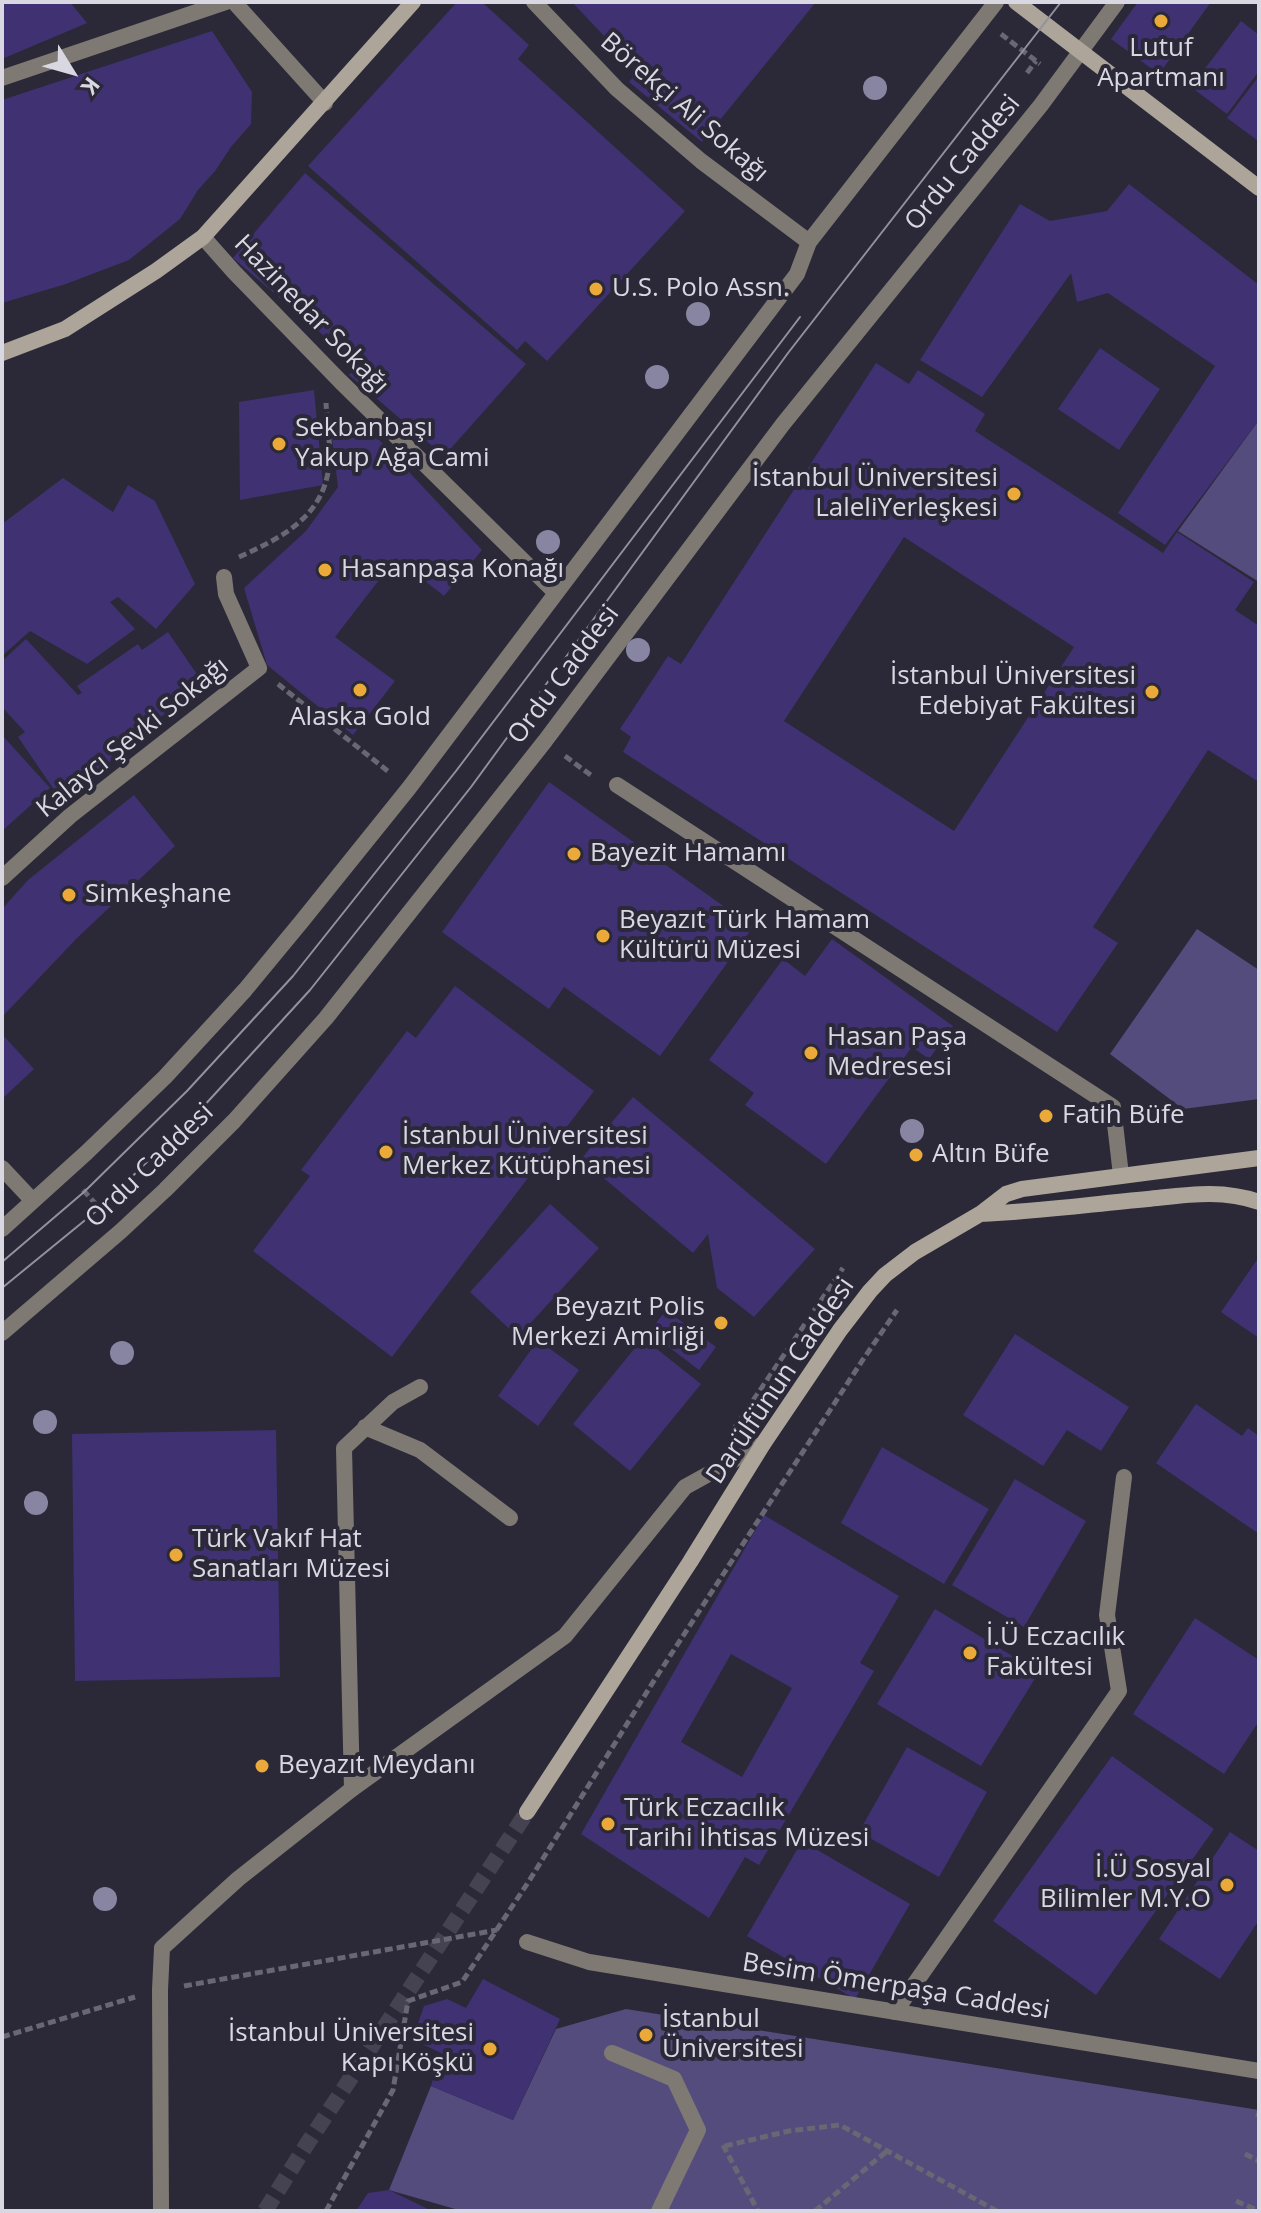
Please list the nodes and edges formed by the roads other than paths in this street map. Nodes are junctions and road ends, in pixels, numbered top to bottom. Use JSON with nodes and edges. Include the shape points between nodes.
{"nodes":[{"id":1,"x":226,"y":2,"type":"edge"},
{"id":2,"x":234,"y":2,"type":"edge"},
{"id":3,"x":413,"y":2,"type":"edge"},
{"id":4,"x":534,"y":2,"type":"edge"},
{"id":5,"x":996,"y":2,"type":"edge"},
{"id":6,"x":1016,"y":2,"type":"edge"},
{"id":7,"x":1117,"y":2,"type":"edge"},
{"id":8,"x":1081,"y":52,"type":"junction"},
{"id":9,"x":2,"y":78,"type":"edge"},
{"id":10,"x":325,"y":103,"type":"junction"},
{"id":11,"x":1259,"y":188,"type":"edge"},
{"id":12,"x":203,"y":237,"type":"junction"},
{"id":13,"x":809,"y":242,"type":"junction"},
{"id":14,"x":2,"y":353,"type":"edge"},
{"id":15,"x":224,"y":577,"type":"road end"},
{"id":16,"x":556,"y":593,"type":"junction"},
{"id":17,"x":617,"y":785,"type":"dead end"},
{"id":18,"x":2,"y":878,"type":"edge"},
{"id":19,"x":1259,"y":1158,"type":"edge"},
{"id":20,"x":2,"y":1168,"type":"edge"},
{"id":21,"x":1121,"y":1175,"type":"junction"},
{"id":22,"x":33,"y":1201,"type":"junction"},
{"id":23,"x":1259,"y":1202,"type":"edge"},
{"id":24,"x":980,"y":1214,"type":"junction"},
{"id":25,"x":2,"y":1229,"type":"edge"},
{"id":26,"x":2,"y":1333,"type":"edge"},
{"id":27,"x":420,"y":1387,"type":"dead end"},
{"id":28,"x":365,"y":1427,"type":"junction"},
{"id":29,"x":763,"y":1444,"type":"junction"},
{"id":30,"x":1124,"y":1477,"type":"dead end"},
{"id":31,"x":510,"y":1518,"type":"dead end"},
{"id":32,"x":352,"y":1789,"type":"junction"},
{"id":33,"x":527,"y":1812,"type":"tunnel mouth"},
{"id":34,"x":527,"y":1942,"type":"road end"},
{"id":35,"x":895,"y":2012,"type":"junction"},
{"id":36,"x":612,"y":2053,"type":"dead end"},
{"id":37,"x":1257,"y":2068,"type":"edge"},
{"id":38,"x":161,"y":2211,"type":"edge"},
{"id":39,"x":659,"y":2211,"type":"edge"}],
"edges":[{"from":1,"to":9,"type":"street"},
{"from":2,"to":10,"type":"street"},
{"from":3,"to":10,"type":"main road"},
{"from":4,"to":13,"type":"street","name":"Börekçi Ali Sokağı","via":[[617,89]]},
{"from":5,"to":13,"type":"street","name":"Ordu Caddesi"},
{"from":6,"to":8,"type":"main road"},
{"from":7,"to":8,"type":"street","name":"Ordu Caddesi"},
{"from":8,"to":11,"type":"main road"},
{"from":8,"to":26,"type":"street","name":"Ordu Caddesi","via":[[783,424],[545,741],[326,1018],[165,1190]]},
{"from":10,"to":12,"type":"main road"},
{"from":12,"to":14,"type":"main road","via":[[65,329]]},
{"from":12,"to":16,"type":"street","name":"Hazinedar Sokağı","via":[[340,381]]},
{"from":13,"to":16,"type":"street","name":"Ordu Caddesi","via":[[797,274]]},
{"from":15,"to":18,"type":"street","name":"Kalaycı Şevki Sokağı","via":[[226,594],[259,668],[70,816]]},
{"from":16,"to":22,"type":"street","name":"Ordu Caddesi","via":[[409,788],[245,990],[165,1077]]},
{"from":17,"to":21,"type":"street","via":[[1113,1107]]},
{"from":19,"to":21,"type":"main road","name":"Darülfünun Caddesi"},
{"from":20,"to":22,"type":"street"},
{"from":21,"to":24,"type":"main road","name":"Darülfünun Caddesi","via":[[1022,1189]]},
{"from":22,"to":25,"type":"street","name":"Ordu Caddesi"},
{"from":23,"to":24,"type":"main road","via":[[1217,1193]]},
{"from":24,"to":29,"type":"main road","name":"Darülfünun Caddesi","via":[[885,1275],[840,1330]]},
{"from":27,"to":28,"type":"street"},
{"from":28,"to":31,"type":"street","via":[[420,1450]]},
{"from":28,"to":32,"type":"street","via":[[344,1448]]},
{"from":29,"to":32,"type":"street","via":[[685,1487],[565,1636]]},
{"from":29,"to":33,"type":"main road","name":"Darülfünun Caddesi"},
{"from":30,"to":35,"type":"street","via":[[1107,1615],[1119,1691]]},
{"from":32,"to":38,"type":"street","via":[[238,1879],[162,1948]]},
{"from":34,"to":35,"type":"street","name":"Besim Ömerpaşa Caddesi","via":[[589,1962]]},
{"from":35,"to":37,"type":"street","name":"Besim Ömerpaşa Caddesi"},
{"from":36,"to":39,"type":"street","via":[[674,2079],[698,2130]]}]}
